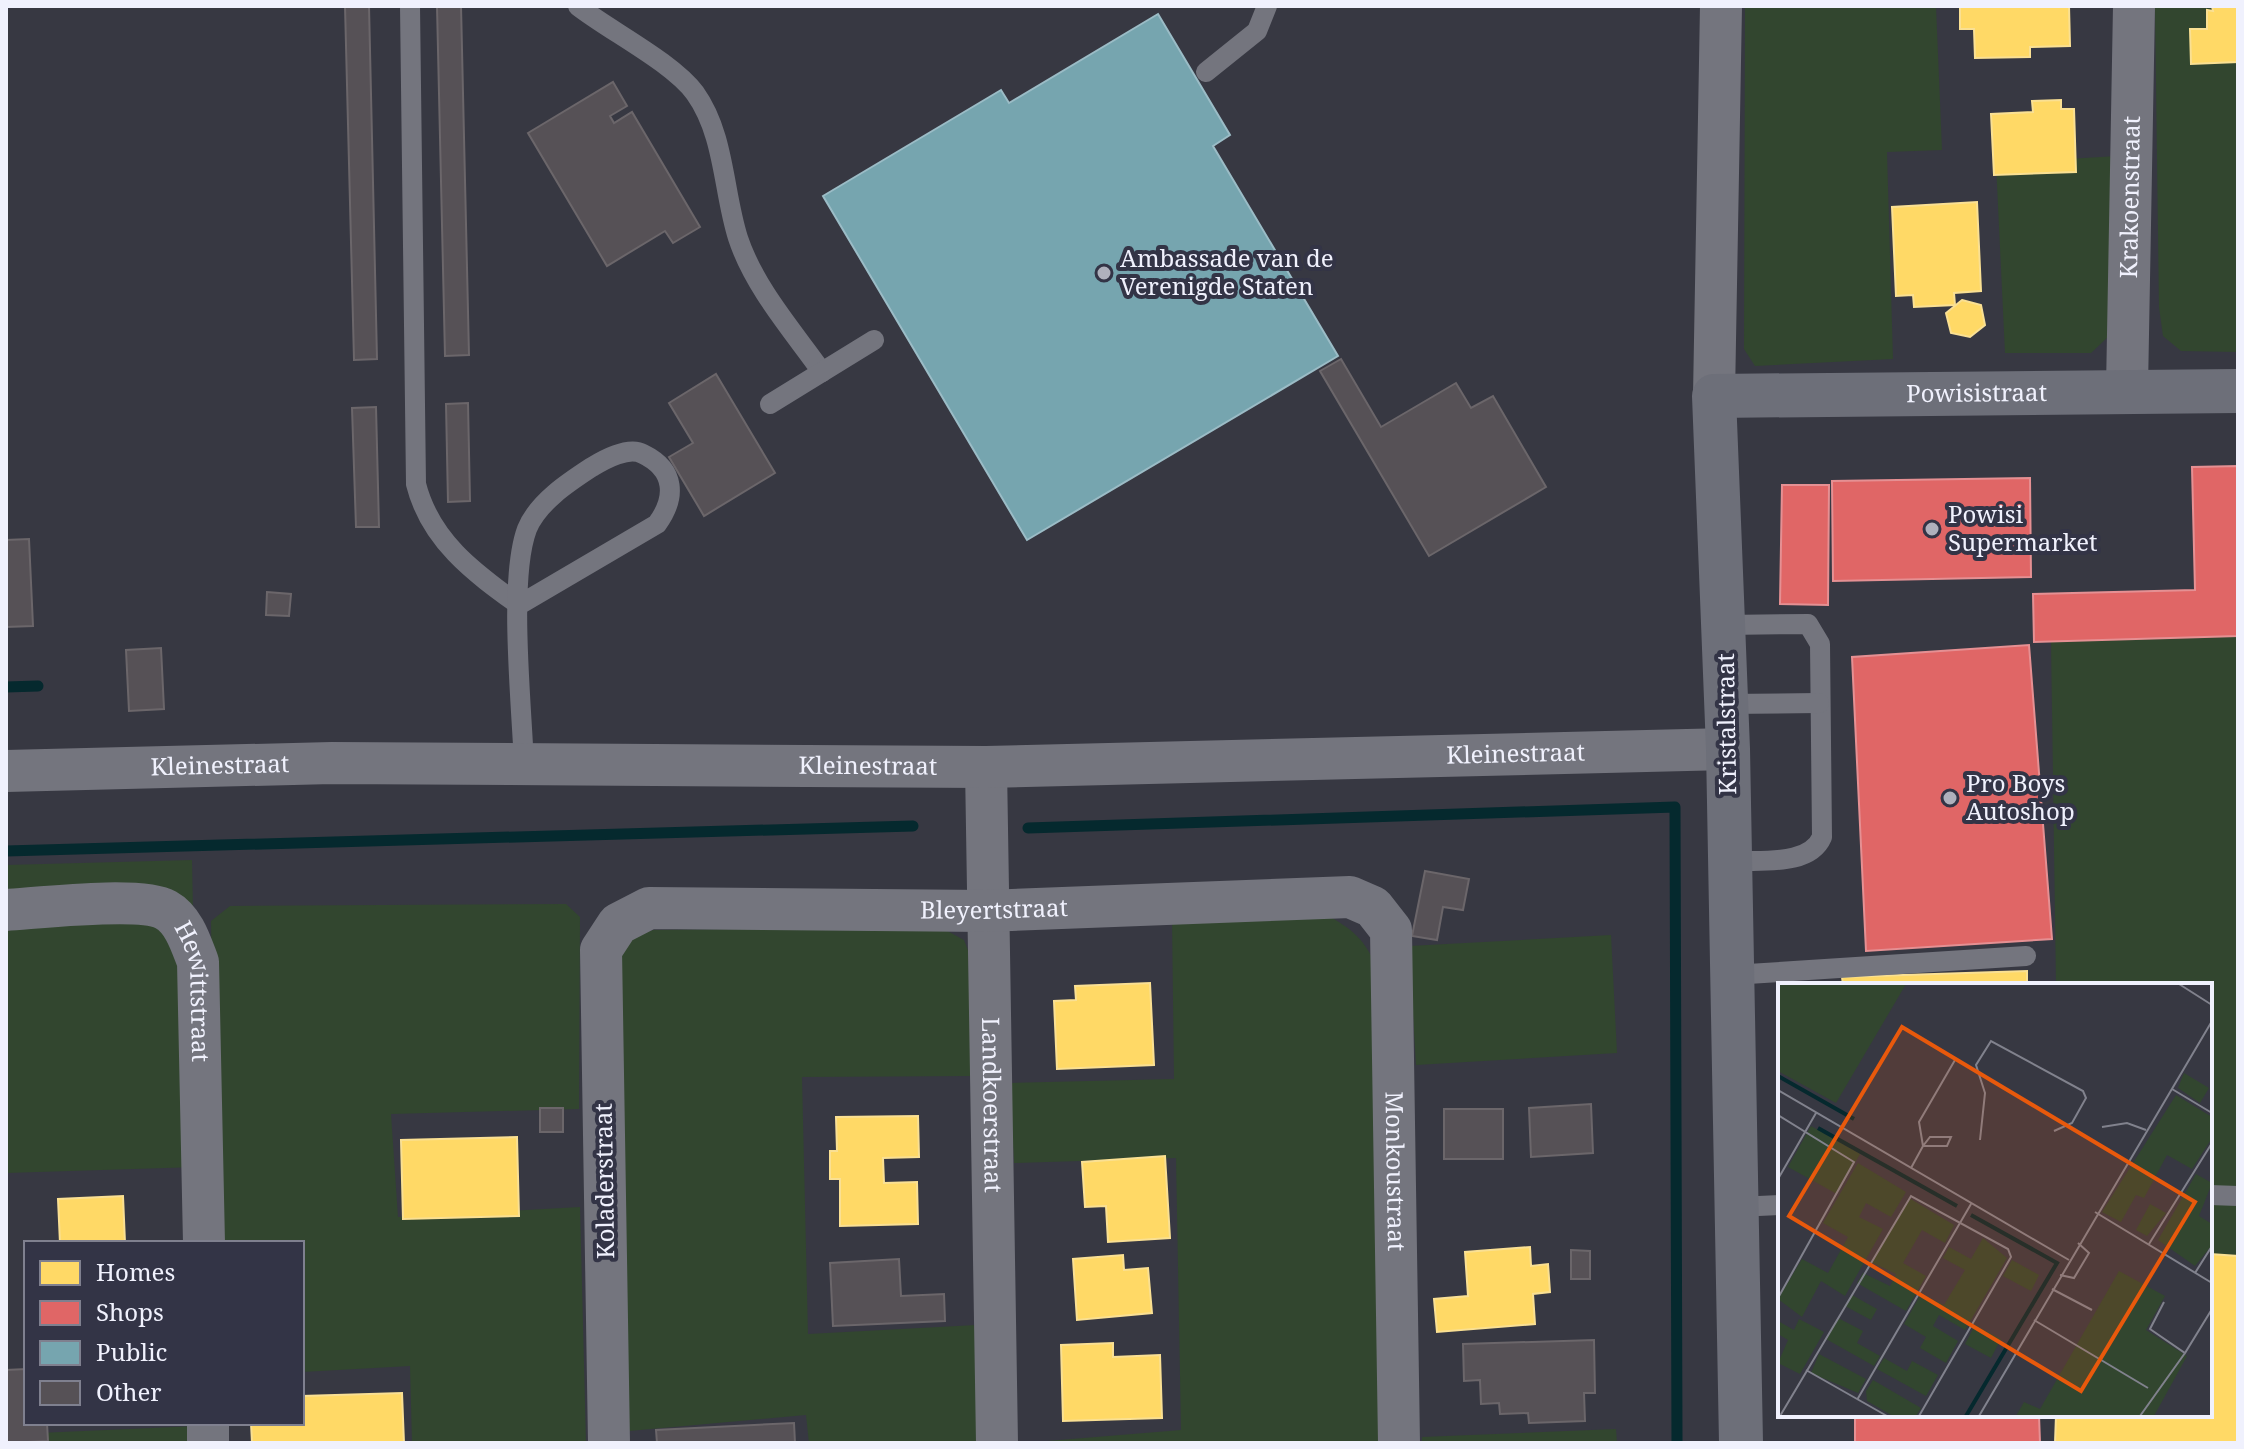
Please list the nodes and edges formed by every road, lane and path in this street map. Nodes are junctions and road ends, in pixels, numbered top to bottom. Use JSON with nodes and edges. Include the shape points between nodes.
{"nodes":[{"id":1,"x":410,"y":6,"type":"edge"},
{"id":2,"x":578,"y":6,"type":"edge"},
{"id":3,"x":1267,"y":6,"type":"edge"},
{"id":4,"x":1721,"y":6,"type":"edge"},
{"id":5,"x":2134,"y":6,"type":"edge"},
{"id":6,"x":1206,"y":72,"type":"dead end"},
{"id":7,"x":874,"y":340,"type":"dead end"},
{"id":8,"x":822,"y":372,"type":"junction"},
{"id":9,"x":2127,"y":389,"type":"junction"},
{"id":10,"x":2238,"y":391,"type":"edge"},
{"id":11,"x":1714,"y":396,"type":"junction"},
{"id":12,"x":770,"y":404,"type":"dead end"},
{"id":13,"x":519,"y":605,"type":"junction"},
{"id":14,"x":1725,"y":625,"type":"junction"},
{"id":15,"x":1819,"y":703,"type":"junction"},
{"id":16,"x":1726,"y":704,"type":"junction"},
{"id":17,"x":1728,"y":749,"type":"junction"},
{"id":18,"x":524,"y":766,"type":"junction"},
{"id":19,"x":986,"y":767,"type":"junction"},
{"id":20,"x":6,"y":771,"type":"edge"},
{"id":21,"x":1730,"y":862,"type":"junction"},
{"id":22,"x":1373,"y":907,"type":"joint"},
{"id":23,"x":6,"y":910,"type":"edge"},
{"id":24,"x":986,"y":911,"type":"junction"},
{"id":25,"x":618,"y":924,"type":"joint"},
{"id":26,"x":2026,"y":956,"type":"dead end"},
{"id":27,"x":1732,"y":975,"type":"junction"},
{"id":28,"x":2212,"y":1195,"type":"edge"},
{"id":29,"x":2238,"y":1196,"type":"edge"},
{"id":30,"x":1778,"y":1205,"type":"edge"},
{"id":31,"x":1737,"y":1207,"type":"junction"},
{"id":32,"x":204,"y":1241,"type":"edge"},
{"id":33,"x":609,"y":1443,"type":"edge"},
{"id":34,"x":997,"y":1443,"type":"edge"},
{"id":35,"x":1399,"y":1443,"type":"edge"},
{"id":36,"x":1741,"y":1443,"type":"edge"}],
"edges":[{"from":1,"to":13,"type":"lane","via":[[416,484],[423,511],[441,537],[474,573]]},
{"from":2,"to":8,"type":"lane","via":[[695,93],[722,161],[738,240],[769,298]]},
{"from":3,"to":6,"type":"lane","via":[[1257,31]]},
{"from":4,"to":11,"type":"street","name":"Kristalstraat"},
{"from":5,"to":9,"type":"street","name":"Krakoenstraat"},
{"from":7,"to":8,"type":"lane"},
{"from":8,"to":12,"type":"lane"},
{"from":9,"to":10,"type":"street","name":"Powisistraat"},
{"from":9,"to":11,"type":"street","name":"Powisistraat"},
{"from":11,"to":14,"type":"street","name":"Kristalstraat"},
{"from":13,"to":13,"type":"lane","via":[[657,524],[672,497],[669,480],[650,458],[641,452],[617,455],[559,488],[528,526]]},
{"from":13,"to":18,"type":"lane"},
{"from":14,"to":15,"type":"lane","via":[[1808,624],[1820,644]]},
{"from":14,"to":16,"type":"street","name":"Kristalstraat"},
{"from":15,"to":16,"type":"lane"},
{"from":15,"to":21,"type":"lane","via":[[1822,837],[1817,849],[1806,856]]},
{"from":16,"to":17,"type":"street","name":"Kristalstraat"},
{"from":17,"to":19,"type":"street","name":"Kleinestraat"},
{"from":17,"to":21,"type":"street","name":"Kristalstraat"},
{"from":18,"to":19,"type":"street","name":"Kleinestraat"},
{"from":18,"to":20,"type":"street","name":"Kleinestraat","via":[[332,763]]},
{"from":19,"to":24,"type":"street","name":"Landkoerstraat"},
{"from":21,"to":27,"type":"street","name":"Kristalstraat"},
{"from":22,"to":24,"type":"street","name":"Bleyertstraat","via":[[1350,897]]},
{"from":22,"to":35,"type":"street","name":"Monkoustraat","via":[[1391,930]]},
{"from":23,"to":32,"type":"street","name":"Hewittstraat","via":[[144,904],[167,910],[185,929],[198,962]]},
{"from":24,"to":25,"type":"street","name":"Bleyertstraat","via":[[649,908]]},
{"from":24,"to":34,"type":"street","name":"Landkoerstraat"},
{"from":25,"to":33,"type":"street","name":"Koladerstraat","via":[[601,950]]},
{"from":26,"to":27,"type":"lane"},
{"from":27,"to":31,"type":"street","name":"Kristalstraat"},
{"from":28,"to":29,"type":"lane"},
{"from":30,"to":31,"type":"lane"},
{"from":31,"to":36,"type":"street","name":"Kristalstraat"}]}
